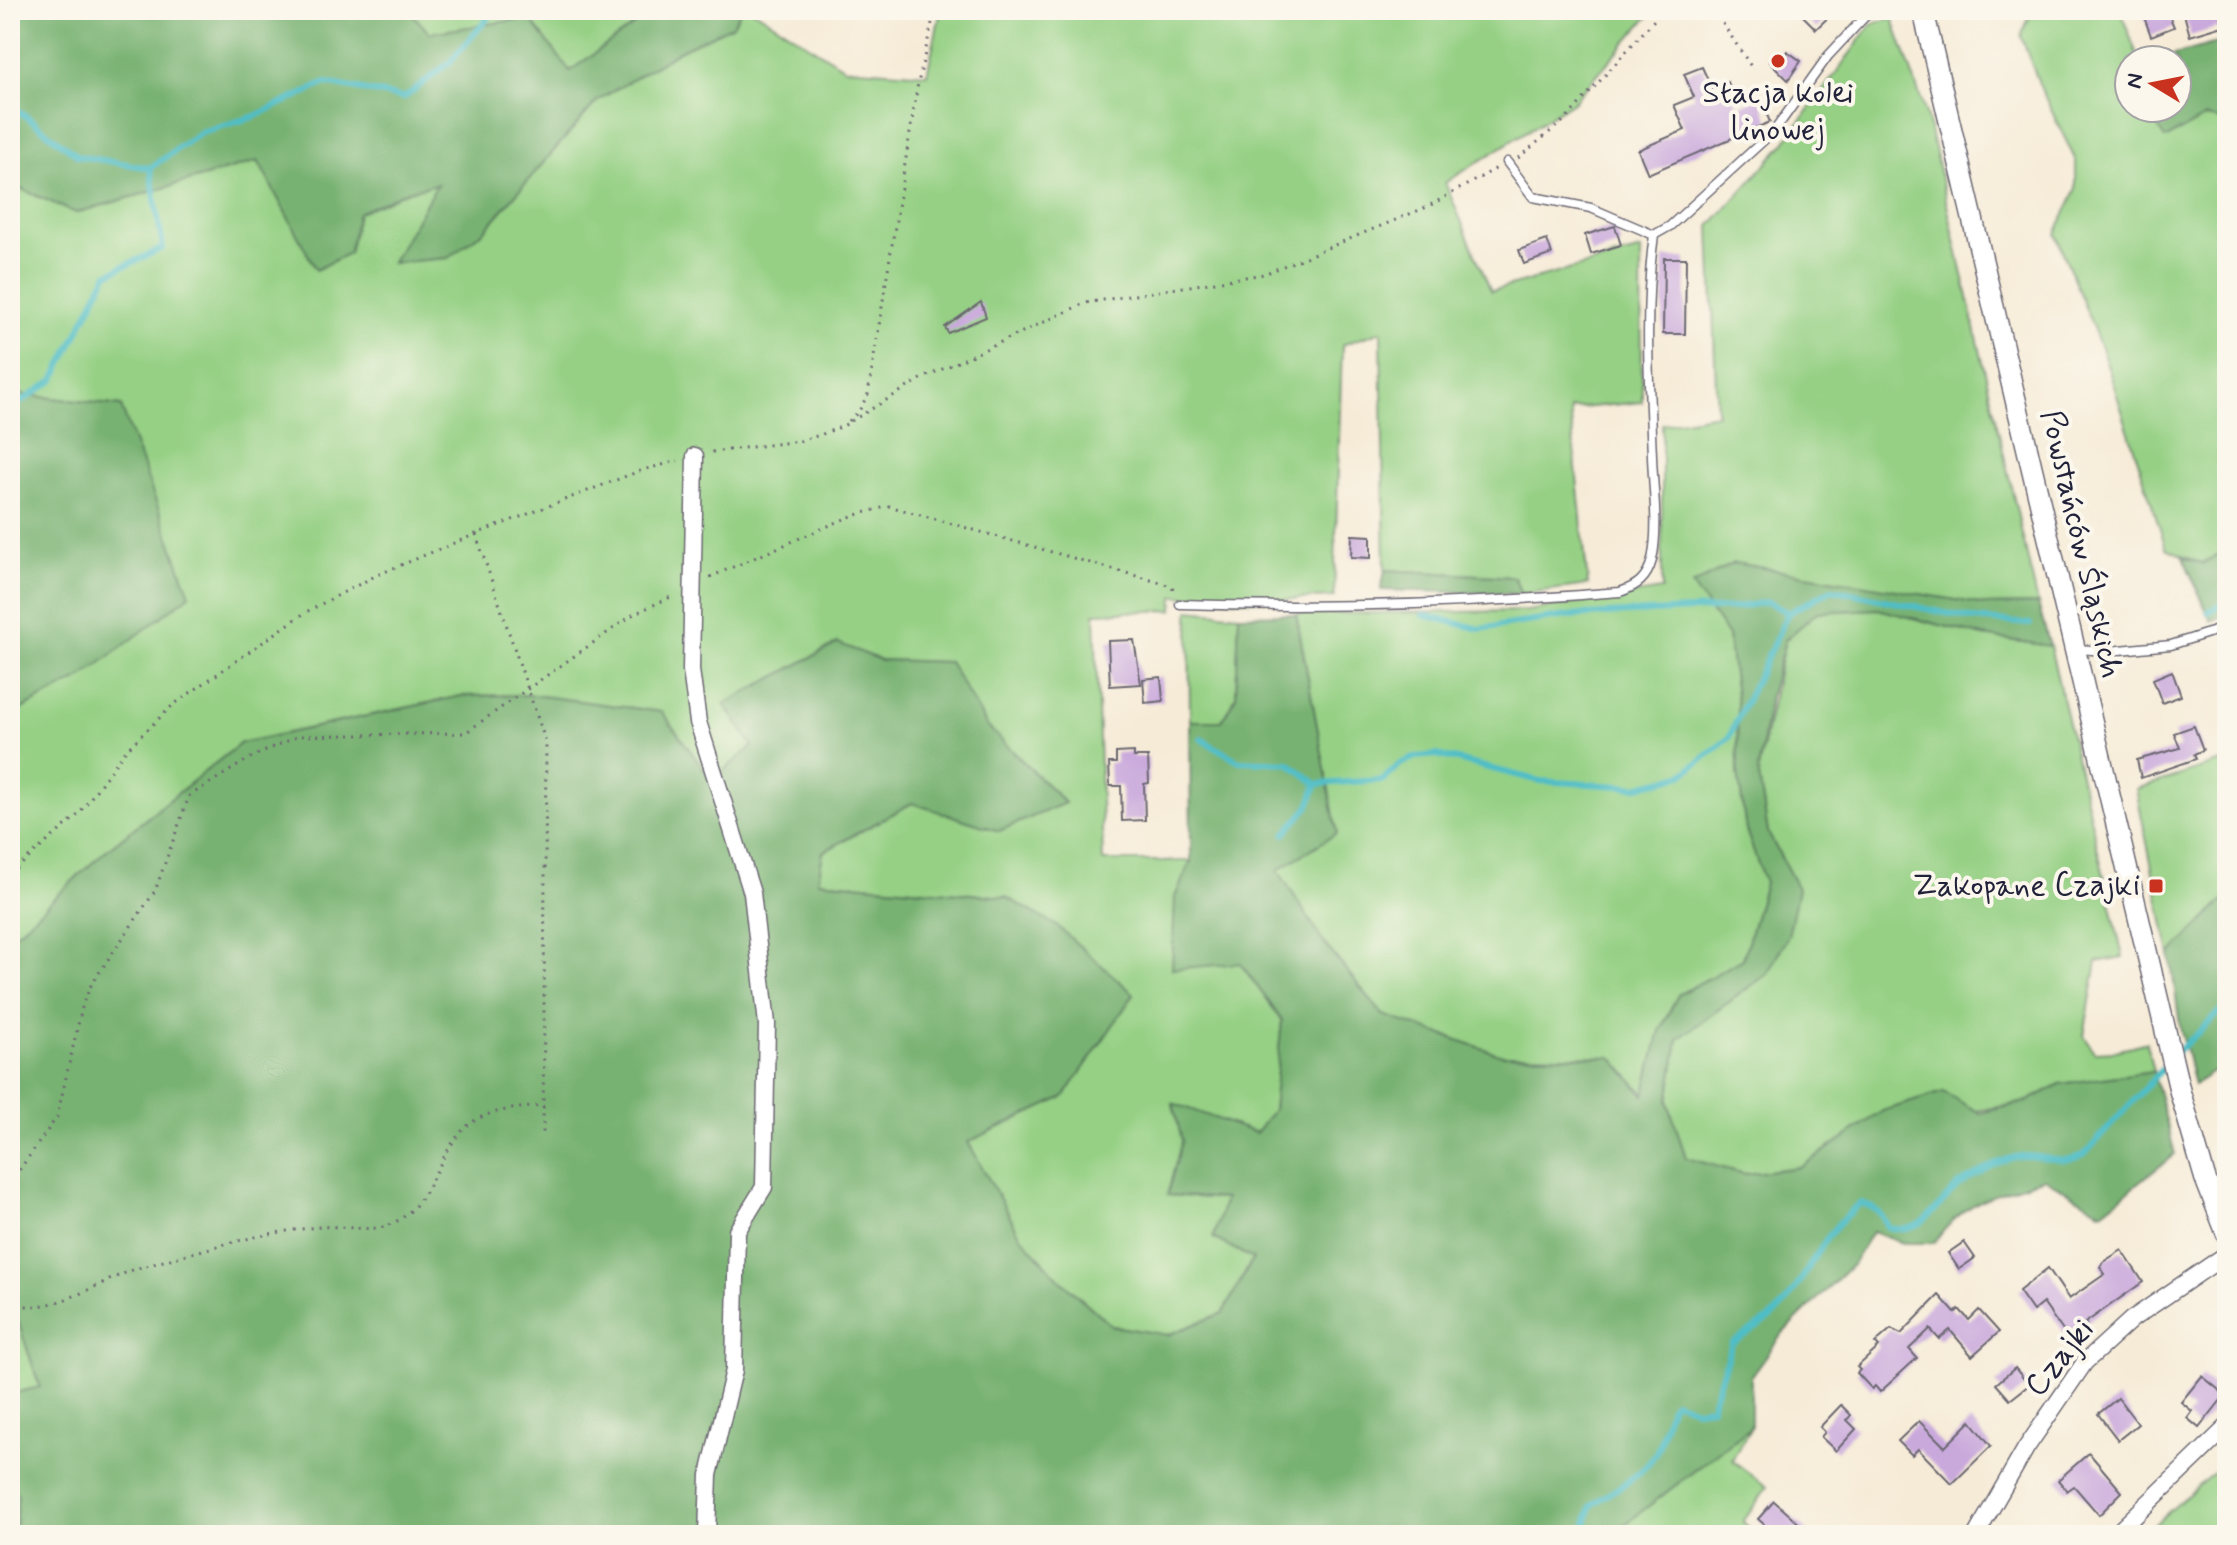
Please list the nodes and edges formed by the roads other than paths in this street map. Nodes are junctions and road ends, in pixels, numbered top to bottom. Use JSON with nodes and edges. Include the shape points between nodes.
{"nodes":[{"id":1,"x":1871,"y":10,"type":"edge"},
{"id":2,"x":1923,"y":10,"type":"edge"},
{"id":3,"x":1507,"y":162,"type":"road end"},
{"id":4,"x":1654,"y":235,"type":"junction"},
{"id":5,"x":695,"y":456,"type":"road end"},
{"id":6,"x":1180,"y":604,"type":"road end"},
{"id":7,"x":2227,"y":627,"type":"edge"},
{"id":8,"x":2076,"y":649,"type":"junction"},
{"id":9,"x":2225,"y":1222,"type":"edge"},
{"id":10,"x":2227,"y":1254,"type":"edge"},
{"id":11,"x":2227,"y":1427,"type":"edge"},
{"id":12,"x":707,"y":1535,"type":"edge"},
{"id":13,"x":1976,"y":1535,"type":"edge"},
{"id":14,"x":2115,"y":1535,"type":"edge"}],
"edges":[{"from":1,"to":4,"type":"lane","via":[[1828,56],[1775,130]]},
{"from":2,"to":8,"type":"street","name":"Powstańców Śląskich"},
{"from":3,"to":4,"type":"lane","via":[[1533,197],[1591,208]]},
{"from":4,"to":6,"type":"lane","via":[[1654,531],[1652,558],[1636,587],[1483,602],[1304,608]]},
{"from":5,"to":12,"type":"street","via":[[691,670],[698,722],[752,893],[767,1024],[764,1187],[737,1231],[734,1370],[709,1475]]},
{"from":7,"to":8,"type":"lane","via":[[2171,645]]},
{"from":8,"to":9,"type":"street","name":"Powstańców Śląskich","via":[[2180,1092]]},
{"from":10,"to":13,"type":"street","name":"Czajki","via":[[2132,1319],[2085,1362],[2026,1448]]},
{"from":11,"to":14,"type":"street"}]}
